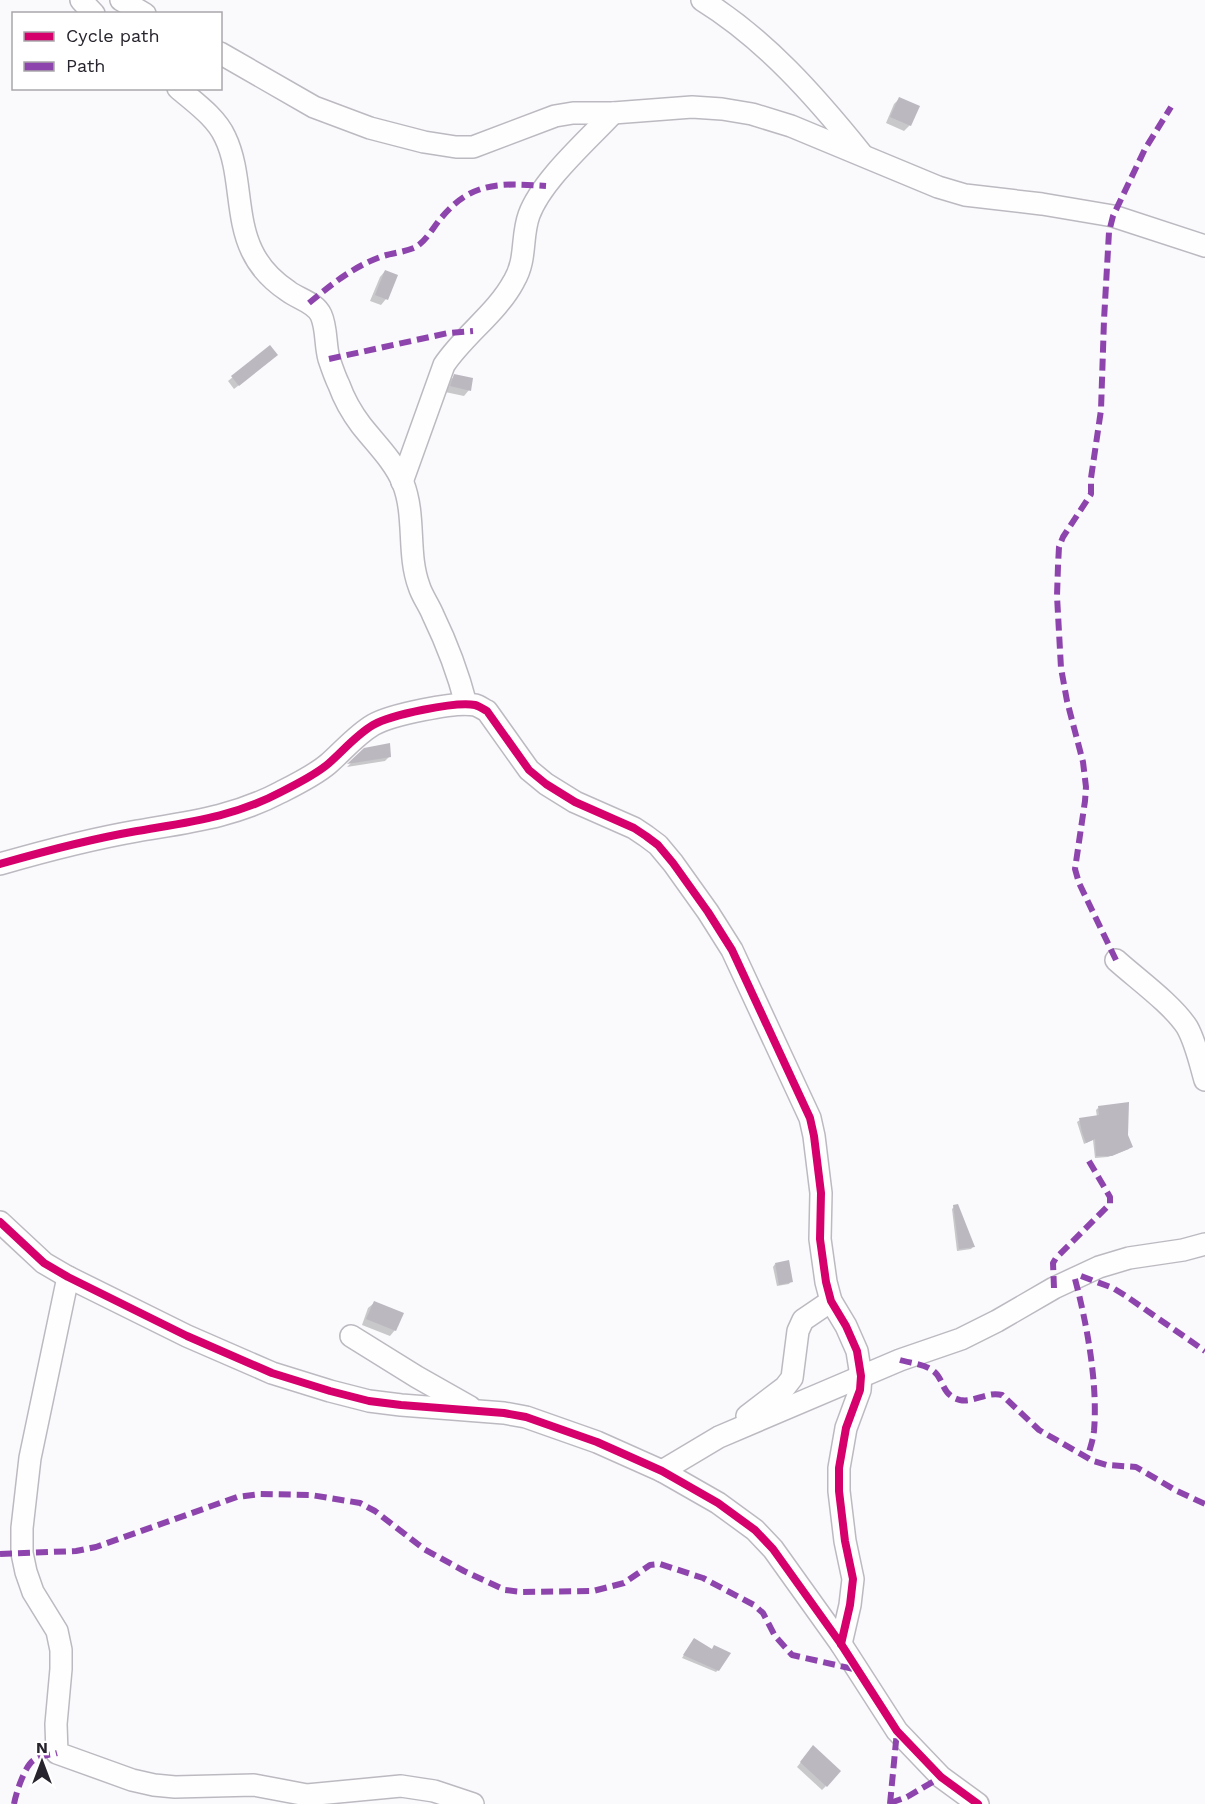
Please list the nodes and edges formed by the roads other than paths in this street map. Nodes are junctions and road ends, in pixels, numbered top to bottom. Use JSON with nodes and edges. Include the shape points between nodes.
{"nodes":[{"id":1,"x":81,"y":0,"type":"edge"},
{"id":2,"x":121,"y":0,"type":"edge"},
{"id":3,"x":702,"y":0,"type":"edge"},
{"id":4,"x":92,"y":12,"type":"edge"},
{"id":5,"x":142,"y":12,"type":"edge"},
{"id":6,"x":222,"y":53,"type":"edge"},
{"id":7,"x":180,"y":90,"type":"edge"},
{"id":8,"x":613,"y":113,"type":"junction"},
{"id":9,"x":863,"y":156,"type":"junction"},
{"id":10,"x":1205,"y":246,"type":"edge"},
{"id":11,"x":402,"y":482,"type":"junction"},
{"id":12,"x":466,"y":704,"type":"junction"},
{"id":13,"x":0,"y":864,"type":"edge"},
{"id":14,"x":1116,"y":960,"type":"dead end"},
{"id":15,"x":1205,"y":1080,"type":"edge"},
{"id":16,"x":0,"y":1222,"type":"edge"},
{"id":17,"x":1205,"y":1244,"type":"edge"},
{"id":18,"x":1183,"y":1250,"type":"junction"},
{"id":19,"x":1205,"y":1250,"type":"edge"},
{"id":20,"x":68,"y":1277,"type":"junction"},
{"id":21,"x":831,"y":1301,"type":"junction"},
{"id":22,"x":351,"y":1336,"type":"dead end"},
{"id":23,"x":861,"y":1376,"type":"junction"},
{"id":24,"x":478,"y":1411,"type":"junction"},
{"id":25,"x":719,"y":1437,"type":"junction"},
{"id":26,"x":662,"y":1471,"type":"junction"},
{"id":27,"x":841,"y":1644,"type":"junction"},
{"id":28,"x":473,"y":1804,"type":"edge"},
{"id":29,"x":978,"y":1804,"type":"edge"}],
"edges":[{"from":1,"to":4,"type":"street"},
{"from":2,"to":5,"type":"street"},
{"from":3,"to":9,"type":"street","via":[[769,51]]},
{"from":6,"to":8,"type":"street","via":[[314,107],[370,128],[456,147],[473,147],[573,113]]},
{"from":7,"to":11,"type":"street","via":[[225,136],[252,250],[274,280],[321,314],[329,359],[339,387],[358,422]]},
{"from":8,"to":9,"type":"street","via":[[692,107],[742,112],[791,126]]},
{"from":8,"to":11,"type":"street","via":[[538,196],[529,216],[521,267],[514,282],[444,365]]},
{"from":9,"to":10,"type":"street","via":[[965,195],[1113,216]]},
{"from":11,"to":12,"type":"street","via":[[410,511],[418,587],[433,613]]},
{"from":12,"to":13,"type":"street","via":[[374,724],[327,765],[258,804]]},
{"from":12,"to":21,"type":"street","via":[[487,711],[529,770],[546,784],[575,802],[634,828],[658,845],[726,941],[810,1118],[821,1193],[820,1239]]},
{"from":14,"to":15,"type":"street","via":[[1187,1027]]},
{"from":16,"to":20,"type":"street","via":[[44,1263]]},
{"from":17,"to":18,"type":"street"},
{"from":18,"to":19,"type":"street"},
{"from":18,"to":23,"type":"street","via":[[1099,1267],[961,1339]]},
{"from":20,"to":24,"type":"street","via":[[272,1373],[369,1401]]},
{"from":20,"to":28,"type":"street","via":[[30,1458],[22,1545],[33,1592],[57,1631],[61,1650],[57,1753],[154,1785],[254,1785],[307,1795],[401,1786],[434,1791]]},
{"from":21,"to":23,"type":"street","via":[[857,1351]]},
{"from":21,"to":25,"type":"street","via":[[803,1320],[792,1378],[785,1387]]},
{"from":22,"to":24,"type":"street"},
{"from":23,"to":25,"type":"street"},
{"from":23,"to":27,"type":"street","via":[[839,1468],[845,1541],[853,1579]]},
{"from":24,"to":26,"type":"street","via":[[526,1417]]},
{"from":25,"to":26,"type":"street"},
{"from":26,"to":27,"type":"street","via":[[739,1517],[766,1540]]},
{"from":27,"to":29,"type":"street","via":[[897,1731],[941,1777]]}]}
